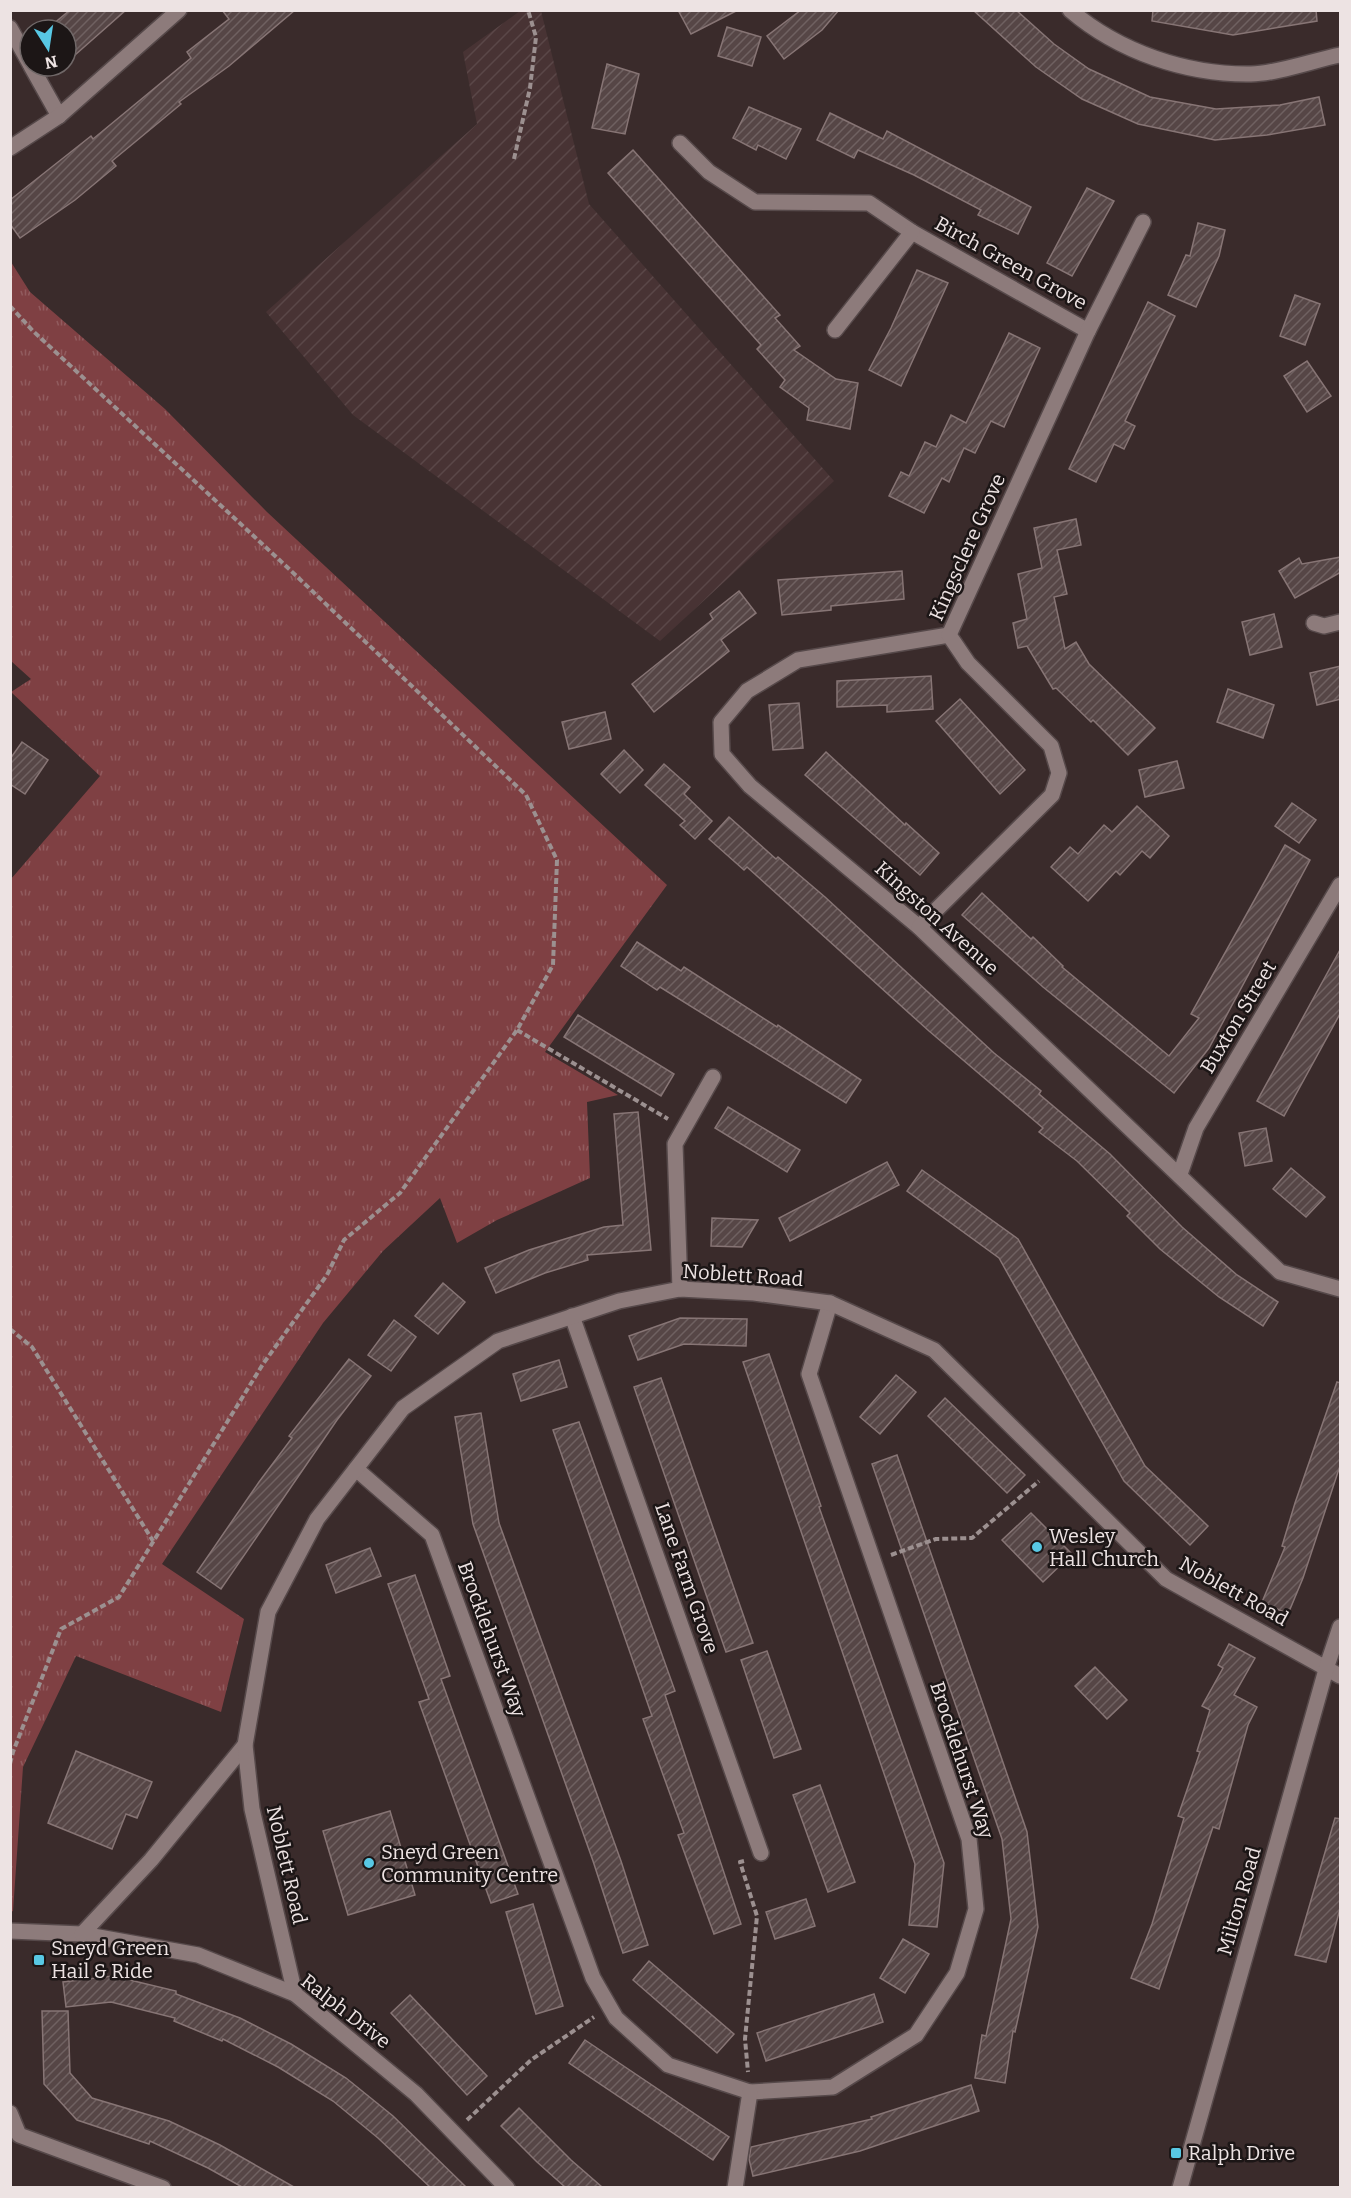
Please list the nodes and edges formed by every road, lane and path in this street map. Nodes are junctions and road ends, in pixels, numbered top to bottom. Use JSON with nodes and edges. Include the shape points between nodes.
{"nodes":[{"id":1,"x":179,"y":10,"type":"edge"},
{"id":2,"x":528,"y":10,"type":"edge"},
{"id":3,"x":1070,"y":10,"type":"edge"},
{"id":4,"x":10,"y":28,"type":"edge"},
{"id":5,"x":18,"y":42,"type":"edge"},
{"id":6,"x":1341,"y":55,"type":"edge"},
{"id":7,"x":38,"y":78,"type":"edge"},
{"id":8,"x":58,"y":116,"type":"junction"},
{"id":9,"x":680,"y":143,"type":"dead end"},
{"id":10,"x":10,"y":148,"type":"edge"},
{"id":11,"x":514,"y":159,"type":"dead end"},
{"id":12,"x":1143,"y":222,"type":"dead end"},
{"id":13,"x":912,"y":232,"type":"junction"},
{"id":14,"x":10,"y":306,"type":"edge"},
{"id":15,"x":835,"y":330,"type":"dead end"},
{"id":16,"x":1088,"y":331,"type":"junction"},
{"id":17,"x":1341,"y":622,"type":"edge"},
{"id":18,"x":1314,"y":623,"type":"dead end"},
{"id":19,"x":949,"y":635,"type":"junction"},
{"id":20,"x":1341,"y":885,"type":"edge"},
{"id":21,"x":919,"y":927,"type":"junction"},
{"id":22,"x":517,"y":1030,"type":"junction"},
{"id":23,"x":713,"y":1077,"type":"dead end"},
{"id":24,"x":685,"y":1128,"type":"junction"},
{"id":25,"x":1180,"y":1174,"type":"junction"},
{"id":26,"x":680,"y":1289,"type":"junction"},
{"id":27,"x":1341,"y":1289,"type":"edge"},
{"id":28,"x":830,"y":1303,"type":"junction"},
{"id":29,"x":572,"y":1316,"type":"junction"},
{"id":30,"x":10,"y":1329,"type":"edge"},
{"id":31,"x":356,"y":1468,"type":"junction"},
{"id":32,"x":1054,"y":1469,"type":"junction"},
{"id":33,"x":153,"y":1541,"type":"junction"},
{"id":34,"x":873,"y":1562,"type":"junction"},
{"id":35,"x":1341,"y":1628,"type":"edge"},
{"id":36,"x":1327,"y":1666,"type":"junction"},
{"id":37,"x":1341,"y":1676,"type":"edge"},
{"id":38,"x":245,"y":1745,"type":"junction"},
{"id":39,"x":10,"y":1764,"type":"edge"},
{"id":40,"x":761,"y":1853,"type":"joint"},
{"id":41,"x":10,"y":1931,"type":"edge"},
{"id":42,"x":82,"y":1934,"type":"junction"},
{"id":43,"x":295,"y":1994,"type":"junction"},
{"id":44,"x":609,"y":2007,"type":"junction"},
{"id":45,"x":750,"y":2092,"type":"junction"},
{"id":46,"x":10,"y":2113,"type":"edge"},
{"id":47,"x":453,"y":2133,"type":"junction"},
{"id":48,"x":163,"y":2187,"type":"edge"},
{"id":49,"x":507,"y":2187,"type":"edge"},
{"id":50,"x":735,"y":2187,"type":"edge"},
{"id":51,"x":1180,"y":2187,"type":"edge"}],
"edges":[{"from":1,"to":8,"type":"street"},
{"from":2,"to":11,"type":"path","via":[[536,37],[530,88]]},
{"from":3,"to":6,"type":"street","via":[[1094,31],[1173,66],[1252,74]]},
{"from":4,"to":5,"type":"street"},
{"from":7,"to":8,"type":"street"},
{"from":8,"to":10,"type":"street"},
{"from":9,"to":13,"type":"street","name":"Birch Green Grove","via":[[709,172],[755,202],[869,203]]},
{"from":12,"to":16,"type":"street","name":"Kingsclere Grove"},
{"from":13,"to":15,"type":"street","name":"Birch Green Grove"},
{"from":13,"to":16,"type":"street","name":"Birch Green Grove"},
{"from":14,"to":22,"type":"path","via":[[526,795],[557,860],[554,953],[553,965]]},
{"from":16,"to":19,"type":"street","name":"Kingsclere Grove"},
{"from":17,"to":18,"type":"street","via":[[1324,626]]},
{"from":19,"to":21,"type":"street","name":"Kingsclere Grove","via":[[968,663],[1051,746],[1059,773],[1052,795]]},
{"from":19,"to":21,"type":"street","name":"Kingston Avenue","via":[[798,660],[747,692],[721,722],[722,753],[750,786]]},
{"from":20,"to":25,"type":"street","name":"Buxton Street","via":[[1196,1128]]},
{"from":21,"to":25,"type":"street","name":"Kingston Avenue"},
{"from":22,"to":24,"type":"path"},
{"from":22,"to":33,"type":"path","via":[[400,1193],[344,1240],[327,1275],[263,1364]]},
{"from":23,"to":24,"type":"street"},
{"from":24,"to":26,"type":"street","via":[[675,1144]]},
{"from":25,"to":27,"type":"street","name":"Kingston Avenue","via":[[1280,1272]]},
{"from":26,"to":28,"type":"street","name":"Noblett Road"},
{"from":26,"to":29,"type":"street","name":"Noblett Road","via":[[619,1301]]},
{"from":28,"to":32,"type":"street","name":"Noblett Road","via":[[934,1350]]},
{"from":28,"to":34,"type":"street","name":"Brocklehurst Way","via":[[809,1374]]},
{"from":29,"to":31,"type":"street","name":"Noblett Road","via":[[498,1341],[403,1408]]},
{"from":29,"to":40,"type":"street","name":"Lane Farm Grove"},
{"from":30,"to":33,"type":"path","via":[[32,1347]]},
{"from":31,"to":38,"type":"street","name":"Noblett Road","via":[[317,1519],[267,1612]]},
{"from":31,"to":44,"type":"street","name":"Brocklehurst Way","via":[[432,1535],[593,1978]]},
{"from":32,"to":34,"type":"path","via":[[972,1538],[936,1539]]},
{"from":32,"to":36,"type":"street","name":"Noblett Road","via":[[1166,1579]]},
{"from":33,"to":39,"type":"path","via":[[119,1597],[61,1629]]},
{"from":34,"to":45,"type":"street","name":"Brocklehurst Way","via":[[969,1839],[976,1910],[957,1973],[916,2036],[833,2087]]},
{"from":35,"to":36,"type":"street","name":"Milton Road"},
{"from":36,"to":37,"type":"street","name":"Noblett Road"},
{"from":36,"to":51,"type":"street","name":"Milton Road"},
{"from":38,"to":42,"type":"street","name":"Noblett Road","via":[[151,1860]]},
{"from":38,"to":43,"type":"street","name":"Noblett Road","via":[[252,1809]]},
{"from":40,"to":45,"type":"path","via":[[740,1862],[757,1916],[745,2039]]},
{"from":41,"to":42,"type":"street","name":"Ralph Drive"},
{"from":42,"to":43,"type":"street","name":"Ralph Drive","via":[[198,1955]]},
{"from":43,"to":47,"type":"street","name":"Ralph Drive","via":[[416,2094]]},
{"from":44,"to":45,"type":"street","name":"Brocklehurst Way","via":[[668,2065]]},
{"from":44,"to":47,"type":"path","via":[[531,2060]]},
{"from":45,"to":50,"type":"street"},
{"from":46,"to":48,"type":"street","via":[[19,2135]]},
{"from":47,"to":49,"type":"street","name":"Ralph Drive"}]}
